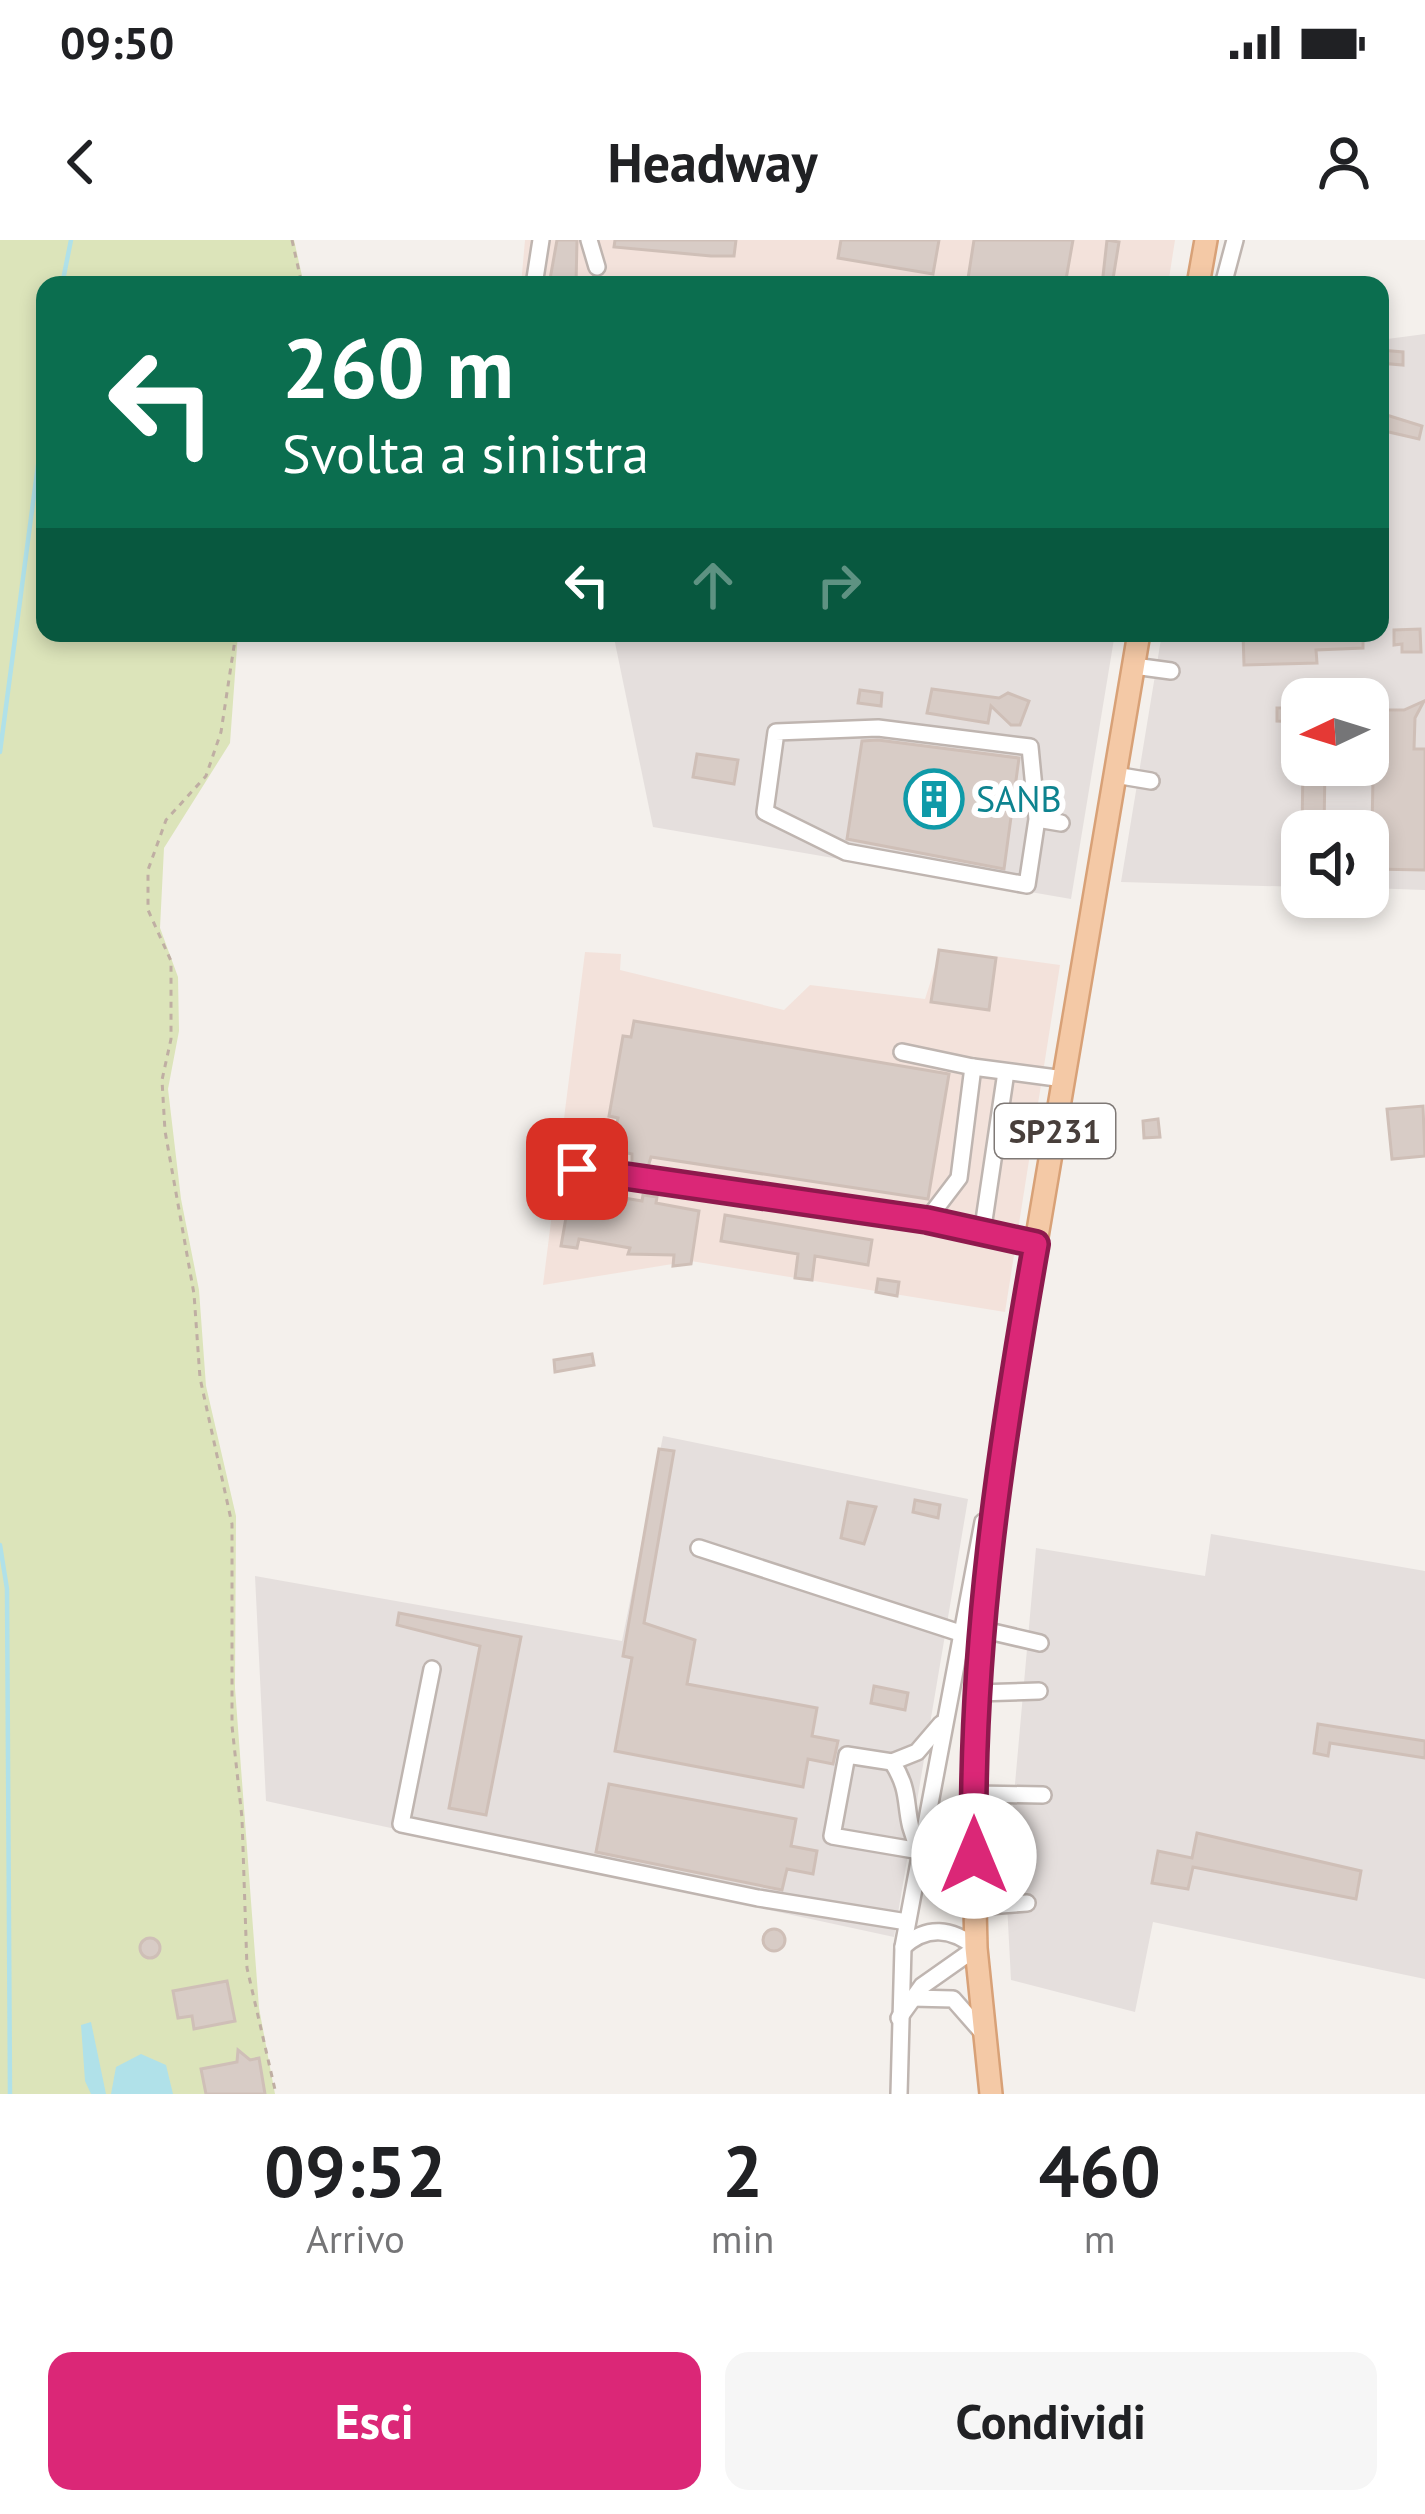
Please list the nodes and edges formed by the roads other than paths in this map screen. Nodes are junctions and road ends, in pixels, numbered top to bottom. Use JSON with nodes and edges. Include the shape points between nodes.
{"nodes":[{"id":1,"x":541,"y":240,"type":"edge"},
{"id":2,"x":590,"y":240,"type":"edge"},
{"id":3,"x":602,"y":240,"type":"edge"},
{"id":4,"x":1206,"y":240,"type":"edge"},
{"id":5,"x":1235,"y":240,"type":"edge"},
{"id":6,"x":536,"y":276,"type":"edge"},
{"id":7,"x":1200,"y":276,"type":"edge"},
{"id":8,"x":1225,"y":276,"type":"edge"},
{"id":9,"x":1138,"y":642,"type":"edge"},
{"id":10,"x":1134,"y":666,"type":"junction"},
{"id":11,"x":1171,"y":671,"type":"dead end"},
{"id":12,"x":1115,"y":775,"type":"junction"},
{"id":13,"x":1151,"y":782,"type":"dead end"},
{"id":14,"x":1036,"y":819,"type":"junction"},
{"id":15,"x":1061,"y":823,"type":"dead end"},
{"id":16,"x":902,"y":1052,"type":"dead end"},
{"id":17,"x":973,"y":1066,"type":"junction"},
{"id":18,"x":1006,"y":1072,"type":"junction"},
{"id":19,"x":1064,"y":1079,"type":"junction"},
{"id":20,"x":577,"y":1169,"type":"dead end"},
{"id":21,"x":927,"y":1220,"type":"junction"},
{"id":22,"x":982,"y":1234,"type":"junction"},
{"id":23,"x":1036,"y":1244,"type":"junction"},
{"id":24,"x":699,"y":1548,"type":"dead end"},
{"id":25,"x":970,"y":1631,"type":"junction"},
{"id":26,"x":1040,"y":1643,"type":"dead end"},
{"id":27,"x":432,"y":1669,"type":"dead end"},
{"id":28,"x":1039,"y":1690,"type":"dead end"},
{"id":29,"x":976,"y":1693,"type":"junction"},
{"id":30,"x":943,"y":1722,"type":"junction"},
{"id":31,"x":892,"y":1762,"type":"junction"},
{"id":32,"x":974,"y":1794,"type":"junction"},
{"id":33,"x":1043,"y":1795,"type":"dead end"},
{"id":34,"x":920,"y":1851,"type":"junction"},
{"id":35,"x":1027,"y":1903,"type":"dead end"},
{"id":36,"x":975,"y":1907,"type":"junction"},
{"id":37,"x":907,"y":1922,"type":"junction"},
{"id":38,"x":903,"y":1947,"type":"junction"},
{"id":39,"x":976,"y":1948,"type":"junction"},
{"id":40,"x":912,"y":1998,"type":"junction"},
{"id":41,"x":898,"y":2021,"type":"junction"},
{"id":42,"x":986,"y":2043,"type":"junction"},
{"id":43,"x":899,"y":2094,"type":"edge"},
{"id":44,"x":992,"y":2094,"type":"edge"}],
"edges":[{"from":1,"to":6,"type":"street"},
{"from":2,"to":3,"type":"street","via":[[597,267]]},
{"from":4,"to":7,"type":"main road"},
{"from":5,"to":8,"type":"street"},
{"from":9,"to":10,"type":"main road","number":"SP231"},
{"from":10,"to":11,"type":"street"},
{"from":10,"to":12,"type":"main road","number":"SP231"},
{"from":12,"to":13,"type":"street"},
{"from":12,"to":19,"type":"main road","number":"SP231"},
{"from":14,"to":14,"type":"street","via":[[1027,885],[846,852],[765,812],[776,732],[878,728],[1030,747]]},
{"from":14,"to":15,"type":"street"},
{"from":16,"to":17,"type":"street"},
{"from":17,"to":18,"type":"street"},
{"from":17,"to":21,"type":"street","via":[[959,1178]]},
{"from":18,"to":19,"type":"street"},
{"from":18,"to":22,"type":"street"},
{"from":19,"to":23,"type":"main road","number":"SP231"},
{"from":20,"to":21,"type":"street"},
{"from":21,"to":22,"type":"street"},
{"from":22,"to":23,"type":"street"},
{"from":23,"to":25,"type":"main road","number":"SP231"},
{"from":24,"to":25,"type":"street"},
{"from":25,"to":26,"type":"street"},
{"from":25,"to":29,"type":"main road","number":"SP231"},
{"from":25,"to":30,"type":"street"},
{"from":27,"to":37,"type":"street","via":[[401,1824]]},
{"from":28,"to":29,"type":"street"},
{"from":29,"to":32,"type":"main road","number":"SP231"},
{"from":30,"to":31,"type":"street","via":[[917,1752]]},
{"from":30,"to":34,"type":"street"},
{"from":31,"to":34,"type":"street","via":[[908,1786],[905,1823]]},
{"from":31,"to":34,"type":"street","via":[[847,1755],[832,1836]]},
{"from":32,"to":33,"type":"street"},
{"from":32,"to":36,"type":"main road","number":"SP231"},
{"from":34,"to":37,"type":"street"},
{"from":35,"to":36,"type":"street"},
{"from":36,"to":39,"type":"main road","number":"SP231"},
{"from":37,"to":38,"type":"street"},
{"from":38,"to":39,"type":"street","via":[[940,1930]]},
{"from":38,"to":41,"type":"street"},
{"from":39,"to":40,"type":"street"},
{"from":39,"to":42,"type":"main road","number":"SP231"},
{"from":40,"to":41,"type":"street"},
{"from":40,"to":42,"type":"street","via":[[956,2000]]},
{"from":41,"to":43,"type":"street"},
{"from":42,"to":44,"type":"main road","number":"SP231"}]}
